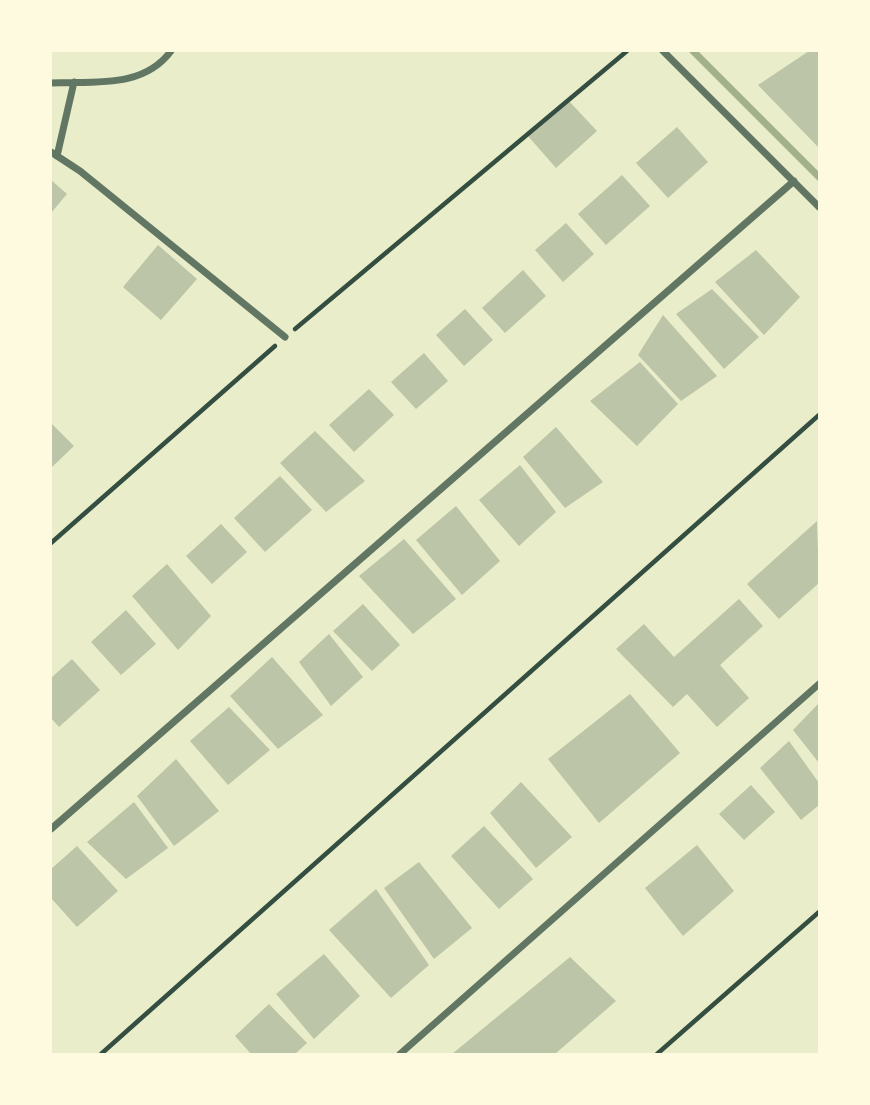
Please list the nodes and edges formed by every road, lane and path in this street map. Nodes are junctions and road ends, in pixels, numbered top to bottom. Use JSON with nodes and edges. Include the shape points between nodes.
{"nodes":[{"id":1,"x":171,"y":51,"type":"edge"},
{"id":2,"x":627,"y":51,"type":"edge"},
{"id":3,"x":663,"y":51,"type":"edge"},
{"id":4,"x":74,"y":82,"type":"junction"},
{"id":5,"x":51,"y":83,"type":"edge"},
{"id":6,"x":54,"y":154,"type":"edge"},
{"id":7,"x":793,"y":181,"type":"junction"},
{"id":8,"x":819,"y":207,"type":"edge"},
{"id":9,"x":285,"y":337,"type":"junction"},
{"id":10,"x":819,"y":415,"type":"edge"},
{"id":11,"x":51,"y":542,"type":"edge"},
{"id":12,"x":819,"y":684,"type":"edge"},
{"id":13,"x":51,"y":829,"type":"edge"},
{"id":14,"x":819,"y":912,"type":"edge"},
{"id":15,"x":101,"y":1054,"type":"edge"},
{"id":16,"x":400,"y":1054,"type":"edge"},
{"id":17,"x":657,"y":1054,"type":"edge"}],
"edges":[{"from":1,"to":4,"type":"street","via":[[161,65],[139,78]]},
{"from":2,"to":9,"type":"path"},
{"from":3,"to":7,"type":"street"},
{"from":4,"to":5,"type":"street"},
{"from":4,"to":6,"type":"street"},
{"from":6,"to":9,"type":"street"},
{"from":7,"to":8,"type":"street"},
{"from":7,"to":13,"type":"street"},
{"from":9,"to":11,"type":"path"},
{"from":10,"to":15,"type":"path"},
{"from":12,"to":16,"type":"street"},
{"from":14,"to":17,"type":"path"}]}
